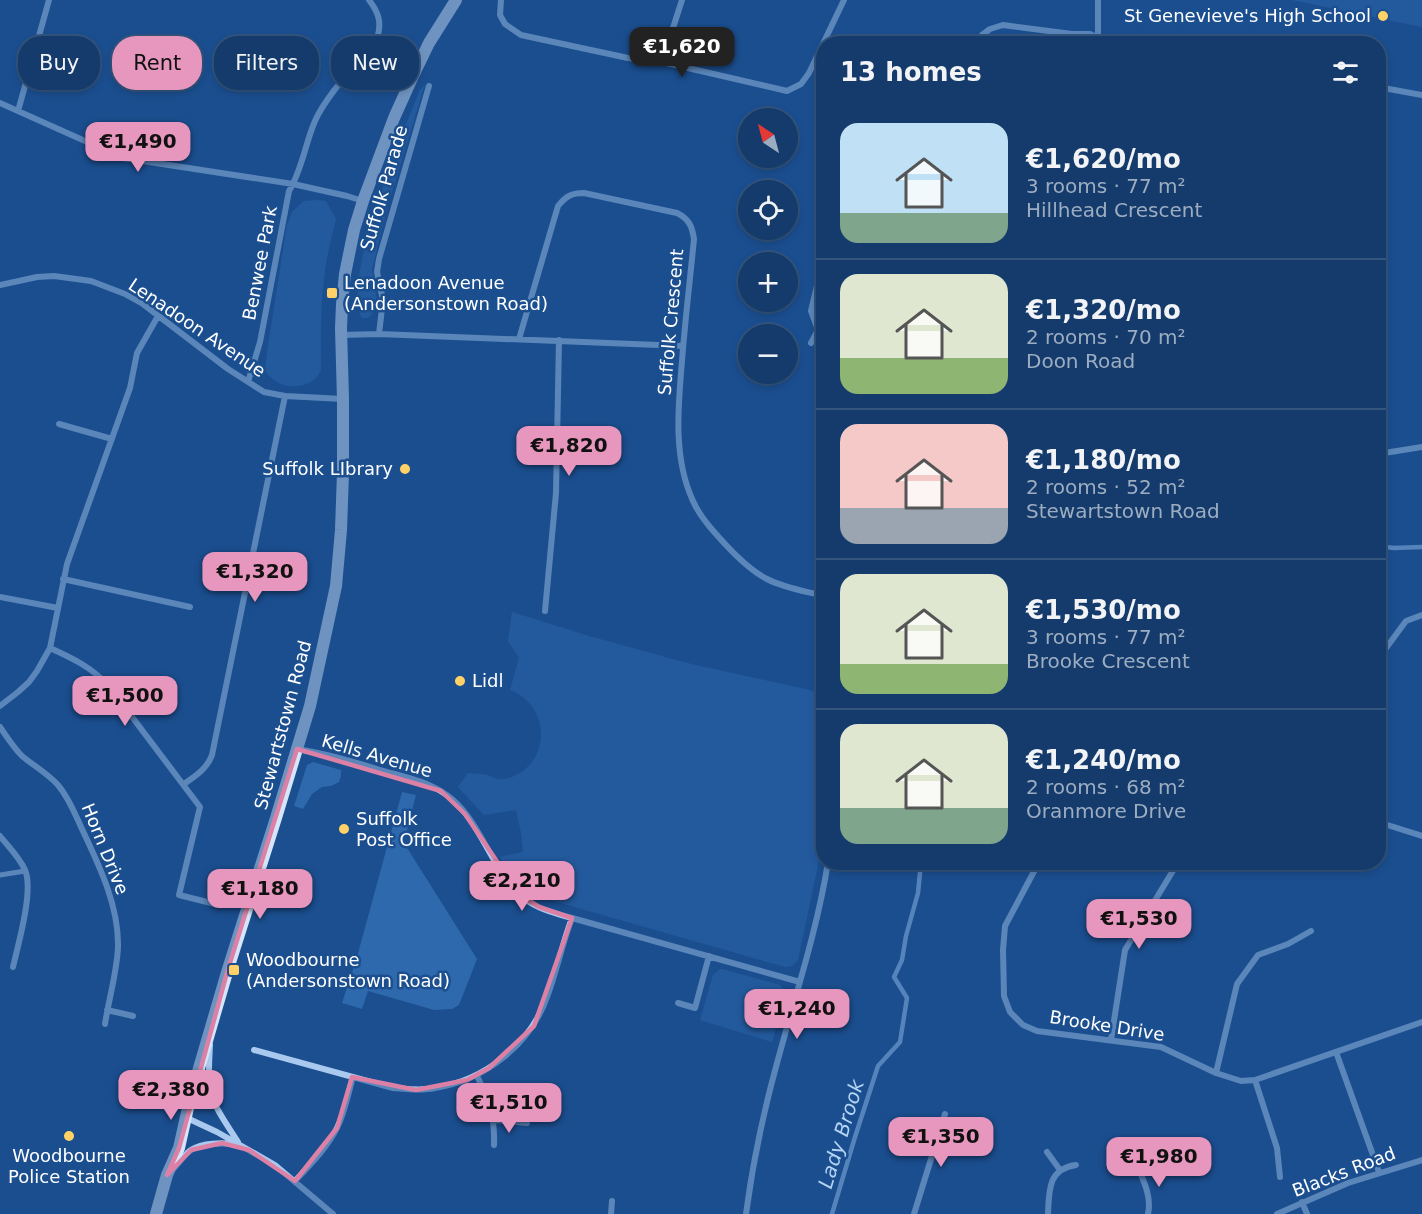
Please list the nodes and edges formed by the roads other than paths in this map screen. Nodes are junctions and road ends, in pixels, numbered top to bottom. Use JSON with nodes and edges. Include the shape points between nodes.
{"nodes":[{"id":1,"x":49,"y":0,"type":"edge"},
{"id":2,"x":369,"y":0,"type":"edge"},
{"id":3,"x":456,"y":0,"type":"edge"},
{"id":4,"x":501,"y":0,"type":"edge"},
{"id":5,"x":682,"y":0,"type":"edge"},
{"id":6,"x":843,"y":0,"type":"edge"},
{"id":7,"x":1098,"y":0,"type":"edge"},
{"id":8,"x":826,"y":36,"type":"edge"},
{"id":9,"x":982,"y":36,"type":"edge"},
{"id":10,"x":1092,"y":36,"type":"edge"},
{"id":11,"x":1098,"y":36,"type":"edge"},
{"id":12,"x":816,"y":58,"type":"edge"},
{"id":13,"x":662,"y":62,"type":"junction"},
{"id":14,"x":429,"y":86,"type":"dead end"},
{"id":15,"x":1386,"y":88,"type":"edge"},
{"id":16,"x":1422,"y":95,"type":"edge"},
{"id":17,"x":0,"y":103,"type":"edge"},
{"id":18,"x":18,"y":111,"type":"junction"},
{"id":19,"x":293,"y":184,"type":"junction"},
{"id":20,"x":363,"y":201,"type":"junction"},
{"id":21,"x":0,"y":285,"type":"edge"},
{"id":22,"x":816,"y":287,"type":"edge"},
{"id":23,"x":158,"y":316,"type":"junction"},
{"id":24,"x":816,"y":321,"type":"edge"},
{"id":25,"x":379,"y":334,"type":"junction"},
{"id":26,"x":341,"y":335,"type":"junction"},
{"id":27,"x":816,"y":336,"type":"edge"},
{"id":28,"x":519,"y":339,"type":"junction"},
{"id":29,"x":559,"y":340,"type":"junction"},
{"id":30,"x":811,"y":343,"type":"dead end"},
{"id":31,"x":683,"y":346,"type":"junction"},
{"id":32,"x":248,"y":382,"type":"junction"},
{"id":33,"x":285,"y":396,"type":"junction"},
{"id":34,"x":343,"y":399,"type":"junction"},
{"id":35,"x":58,"y":424,"type":"dead end"},
{"id":36,"x":112,"y":438,"type":"junction"},
{"id":37,"x":1422,"y":447,"type":"edge"},
{"id":38,"x":1386,"y":453,"type":"edge"},
{"id":39,"x":63,"y":579,"type":"junction"},
{"id":40,"x":816,"y":594,"type":"edge"},
{"id":41,"x":0,"y":597,"type":"edge"},
{"id":42,"x":190,"y":607,"type":"dead end"},
{"id":43,"x":58,"y":608,"type":"junction"},
{"id":44,"x":545,"y":611,"type":"dead end"},
{"id":45,"x":1422,"y":615,"type":"edge"},
{"id":46,"x":50,"y":648,"type":"junction"},
{"id":47,"x":1386,"y":649,"type":"edge"},
{"id":48,"x":0,"y":706,"type":"edge"},
{"id":49,"x":0,"y":727,"type":"edge"},
{"id":50,"x":297,"y":749,"type":"junction"},
{"id":51,"x":184,"y":784,"type":"junction"},
{"id":52,"x":1386,"y":825,"type":"edge"},
{"id":53,"x":0,"y":836,"type":"edge"},
{"id":54,"x":1422,"y":836,"type":"edge"},
{"id":55,"x":826,"y":870,"type":"edge"},
{"id":56,"x":1034,"y":870,"type":"edge"},
{"id":57,"x":1173,"y":870,"type":"edge"},
{"id":58,"x":26,"y":871,"type":"junction"},
{"id":59,"x":0,"y":875,"type":"edge"},
{"id":60,"x":215,"y":904,"type":"dead end"},
{"id":61,"x":572,"y":918,"type":"junction"},
{"id":62,"x":1311,"y":931,"type":"dead end"},
{"id":63,"x":709,"y":956,"type":"junction"},
{"id":64,"x":13,"y":967,"type":"dead end"},
{"id":65,"x":800,"y":982,"type":"junction"},
{"id":66,"x":678,"y":1003,"type":"dead end"},
{"id":67,"x":107,"y":1010,"type":"junction"},
{"id":68,"x":133,"y":1016,"type":"dead end"},
{"id":69,"x":1422,"y":1022,"type":"edge"},
{"id":70,"x":105,"y":1024,"type":"dead end"},
{"id":71,"x":210,"y":1033,"type":"junction"},
{"id":72,"x":1111,"y":1040,"type":"junction"},
{"id":73,"x":254,"y":1050,"type":"dead end"},
{"id":74,"x":1336,"y":1052,"type":"junction"},
{"id":75,"x":1216,"y":1073,"type":"junction"},
{"id":76,"x":477,"y":1076,"type":"junction"},
{"id":77,"x":353,"y":1077,"type":"junction"},
{"id":78,"x":1255,"y":1080,"type":"junction"},
{"id":79,"x":945,"y":1114,"type":"dead end"},
{"id":80,"x":187,"y":1118,"type":"junction"},
{"id":81,"x":494,"y":1120,"type":"junction"},
{"id":82,"x":527,"y":1123,"type":"dead end"},
{"id":83,"x":941,"y":1128,"type":"junction"},
{"id":84,"x":958,"y":1133,"type":"dead end"},
{"id":85,"x":239,"y":1144,"type":"junction"},
{"id":86,"x":494,"y":1145,"type":"dead end"},
{"id":87,"x":1047,"y":1152,"type":"dead end"},
{"id":88,"x":1149,"y":1158,"type":"dead end"},
{"id":89,"x":1422,"y":1160,"type":"edge"},
{"id":90,"x":1137,"y":1163,"type":"junction"},
{"id":91,"x":1076,"y":1165,"type":"dead end"},
{"id":92,"x":1060,"y":1170,"type":"junction"},
{"id":93,"x":1115,"y":1172,"type":"dead end"},
{"id":94,"x":1379,"y":1172,"type":"junction"},
{"id":95,"x":167,"y":1175,"type":"junction"},
{"id":96,"x":1280,"y":1177,"type":"dead end"},
{"id":97,"x":295,"y":1181,"type":"junction"},
{"id":98,"x":612,"y":1201,"type":"dead end"},
{"id":99,"x":1302,"y":1202,"type":"junction"},
{"id":100,"x":156,"y":1214,"type":"edge"},
{"id":101,"x":333,"y":1214,"type":"edge"},
{"id":102,"x":610,"y":1214,"type":"edge"},
{"id":103,"x":746,"y":1214,"type":"edge"},
{"id":104,"x":914,"y":1214,"type":"edge"},
{"id":105,"x":1048,"y":1214,"type":"edge"},
{"id":106,"x":1148,"y":1214,"type":"edge"},
{"id":107,"x":1277,"y":1214,"type":"edge"},
{"id":108,"x":1307,"y":1214,"type":"edge"}],
"edges":[{"from":1,"to":18,"type":"street"},
{"from":2,"to":19,"type":"street","name":"Benwee Park","via":[[380,20],[376,39],[315,120]]},
{"from":3,"to":20,"type":"main road","name":"Stewartstown Road","via":[[412,78]]},
{"from":4,"to":13,"type":"street","via":[[500,15],[521,36]]},
{"from":5,"to":13,"type":"street"},
{"from":6,"to":8,"type":"street"},
{"from":7,"to":11,"type":"street"},
{"from":9,"to":10,"type":"street","via":[[1003,25]]},
{"from":12,"to":13,"type":"street","via":[[801,84],[787,91]]},
{"from":14,"to":25,"type":"street","name":"Suffolk Parade","via":[[379,259],[377,272],[384,300]]},
{"from":15,"to":16,"type":"street"},
{"from":17,"to":18,"type":"street"},
{"from":18,"to":19,"type":"street","via":[[123,158]]},
{"from":19,"to":20,"type":"street"},
{"from":19,"to":32,"type":"street","name":"Benwee Park"},
{"from":20,"to":26,"type":"main road","name":"Stewartstown Road","via":[[346,265]]},
{"from":21,"to":23,"type":"street","name":"Lenadoon Avenue","via":[[37,277],[77,278],[125,294]]},
{"from":22,"to":24,"type":"street","via":[[810,311]]},
{"from":23,"to":32,"type":"street","name":"Lenadoon Avenue"},
{"from":23,"to":36,"type":"street","via":[[137,353],[130,388]]},
{"from":25,"to":26,"type":"street"},
{"from":25,"to":28,"type":"street"},
{"from":26,"to":34,"type":"main road","name":"Stewartstown Road"},
{"from":27,"to":30,"type":"street"},
{"from":28,"to":29,"type":"street"},
{"from":28,"to":31,"type":"street","name":"Suffolk Crescent","via":[[558,206],[566,197],[584,193],[677,213],[690,222],[694,239]]},
{"from":29,"to":31,"type":"street"},
{"from":29,"to":44,"type":"street","via":[[556,493]]},
{"from":31,"to":40,"type":"street","name":"Suffolk Crescent","via":[[678,413],[681,460],[693,501],[712,530],[757,573],[779,584]]},
{"from":32,"to":33,"type":"street","name":"Lenadoon Avenue","via":[[264,392]]},
{"from":33,"to":34,"type":"street","name":"Lenadoon Avenue"},
{"from":33,"to":51,"type":"street","via":[[212,755],[202,771]]},
{"from":34,"to":50,"type":"main road","name":"Stewartstown Road","via":[[336,586]]},
{"from":35,"to":36,"type":"street"},
{"from":36,"to":39,"type":"street"},
{"from":37,"to":38,"type":"street"},
{"from":39,"to":42,"type":"street"},
{"from":39,"to":43,"type":"street"},
{"from":41,"to":43,"type":"street"},
{"from":43,"to":46,"type":"street"},
{"from":45,"to":47,"type":"street","via":[[1407,621]]},
{"from":46,"to":48,"type":"street","via":[[28,682]]},
{"from":46,"to":51,"type":"street","via":[[97,673]]},
{"from":49,"to":67,"type":"street","name":"Horn Drive","via":[[15,748],[50,776],[67,798],[105,882],[118,947]]},
{"from":50,"to":61,"type":"street","name":"Kells Avenue","via":[[365,765],[441,791],[465,814],[519,894],[539,907]]},
{"from":50,"to":71,"type":"main road","name":"Stewartstown Road"},
{"from":51,"to":60,"type":"street","via":[[200,807],[179,896]]},
{"from":52,"to":54,"type":"street"},
{"from":53,"to":58,"type":"street"},
{"from":55,"to":65,"type":"street"},
{"from":56,"to":72,"type":"street","name":"Brooke Drive","via":[[1005,926],[1004,996],[1010,1012],[1023,1025],[1037,1031]]},
{"from":57,"to":72,"type":"street","via":[[1125,950]]},
{"from":58,"to":59,"type":"street"},
{"from":58,"to":64,"type":"street","via":[[24,922]]},
{"from":61,"to":63,"type":"street","name":"Kells Avenue"},
{"from":61,"to":76,"type":"street","via":[[548,997],[534,1026],[508,1053]]},
{"from":62,"to":75,"type":"street","via":[[1258,955],[1237,984]]},
{"from":63,"to":65,"type":"street","name":"Kells Avenue"},
{"from":63,"to":66,"type":"street","via":[[695,1008]]},
{"from":65,"to":103,"type":"street","via":[[767,1101]]},
{"from":67,"to":68,"type":"street"},
{"from":67,"to":70,"type":"street","name":"Horn Drive"},
{"from":69,"to":74,"type":"street","name":"Brooke Drive"},
{"from":71,"to":80,"type":"main road","name":"Stewartstown Road"},
{"from":71,"to":85,"type":"street","via":[[209,1078],[214,1100]]},
{"from":72,"to":75,"type":"street","name":"Brooke Drive","via":[[1161,1047]]},
{"from":73,"to":77,"type":"street"},
{"from":74,"to":78,"type":"street","name":"Brooke Drive"},
{"from":74,"to":94,"type":"street"},
{"from":75,"to":78,"type":"street","name":"Brooke Drive","via":[[1241,1081]]},
{"from":76,"to":77,"type":"street","via":[[434,1089],[416,1090]]},
{"from":76,"to":81,"type":"street"},
{"from":77,"to":97,"type":"street","via":[[337,1128]]},
{"from":78,"to":96,"type":"street","via":[[1277,1148]]},
{"from":79,"to":83,"type":"street"},
{"from":80,"to":85,"type":"street"},
{"from":80,"to":95,"type":"main road","name":"Stewartstown Road"},
{"from":81,"to":82,"type":"street"},
{"from":81,"to":86,"type":"street"},
{"from":83,"to":84,"type":"street"},
{"from":83,"to":104,"type":"street"},
{"from":85,"to":95,"type":"street","via":[[197,1147]]},
{"from":85,"to":97,"type":"street"},
{"from":87,"to":92,"type":"street"},
{"from":88,"to":90,"type":"street"},
{"from":89,"to":94,"type":"street","name":"Blacks Road"},
{"from":90,"to":93,"type":"street"},
{"from":90,"to":106,"type":"street","via":[[1149,1200]]},
{"from":91,"to":92,"type":"street"},
{"from":92,"to":105,"type":"street","via":[[1052,1183]]},
{"from":94,"to":99,"type":"street","name":"Blacks Road"},
{"from":95,"to":100,"type":"main road","name":"Stewartstown Road"},
{"from":97,"to":101,"type":"street"},
{"from":98,"to":102,"type":"street"},
{"from":99,"to":107,"type":"street","name":"Blacks Road"},
{"from":99,"to":108,"type":"street"}]}
